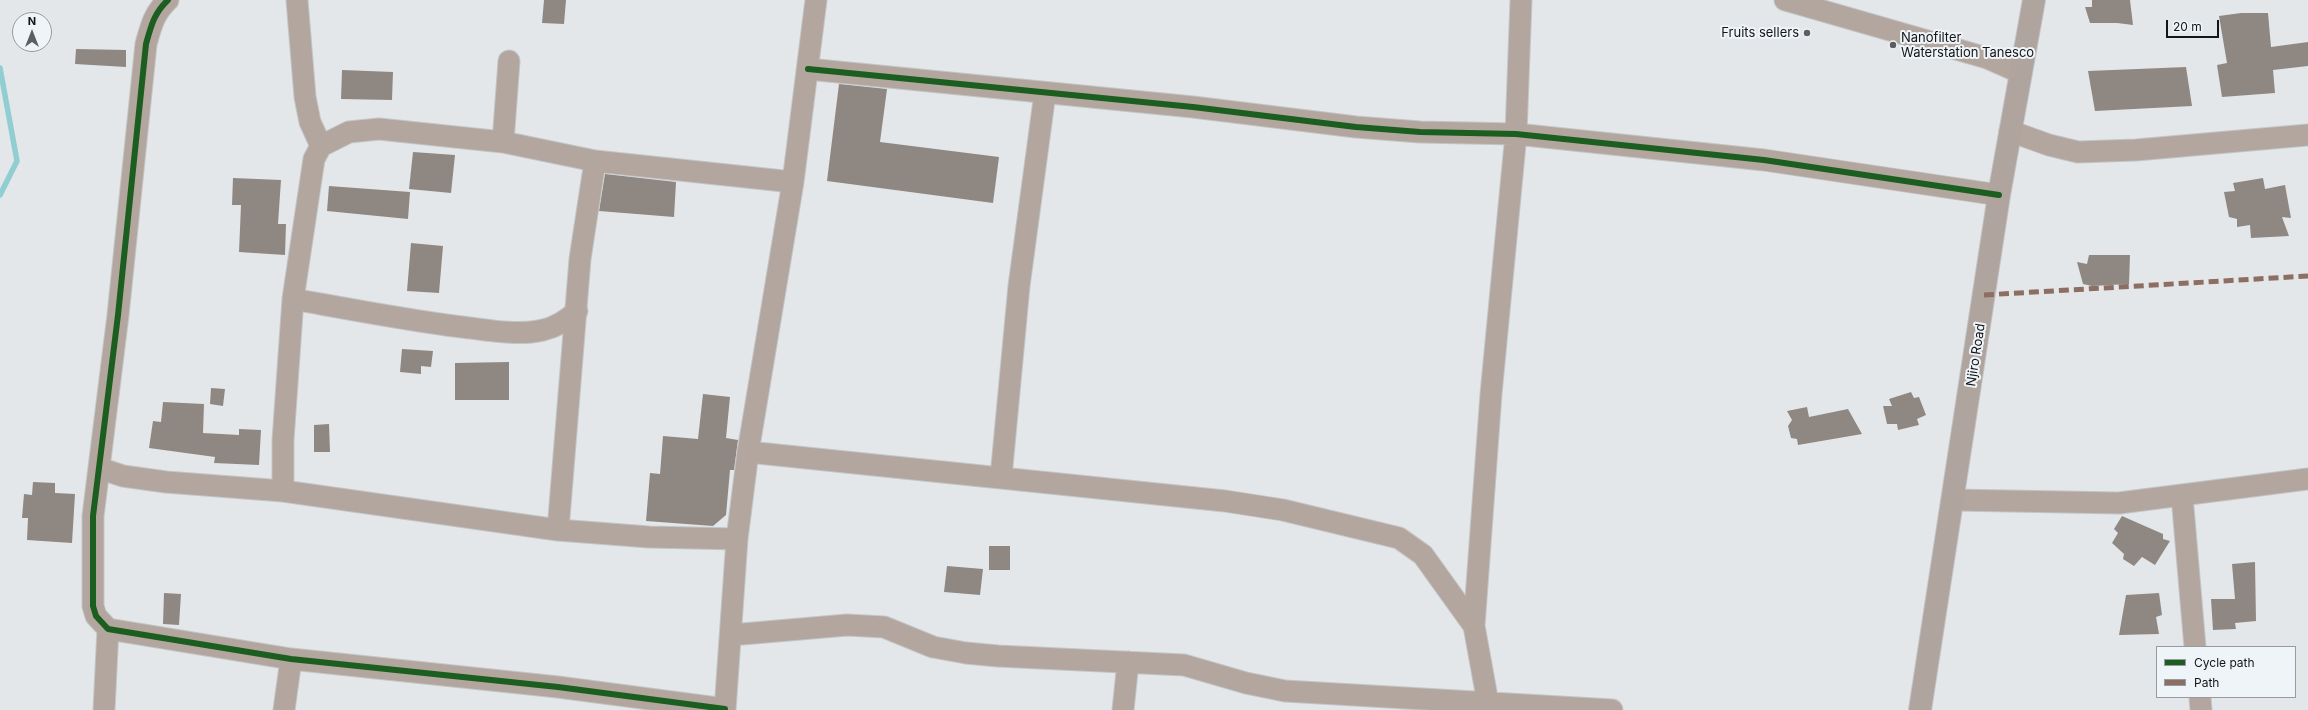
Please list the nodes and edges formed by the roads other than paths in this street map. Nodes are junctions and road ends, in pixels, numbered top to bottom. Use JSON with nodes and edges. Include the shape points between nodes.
{"nodes":[{"id":1,"x":168,"y":0,"type":"edge"},
{"id":2,"x":297,"y":0,"type":"edge"},
{"id":3,"x":816,"y":0,"type":"edge"},
{"id":4,"x":1521,"y":0,"type":"edge"},
{"id":5,"x":1785,"y":0,"type":"edge"},
{"id":6,"x":2034,"y":0,"type":"edge"},
{"id":7,"x":509,"y":61,"type":"dead end"},
{"id":8,"x":808,"y":68,"type":"junction"},
{"id":9,"x":2021,"y":73,"type":"junction"},
{"id":10,"x":1045,"y":93,"type":"junction"},
{"id":11,"x":2010,"y":131,"type":"junction"},
{"id":12,"x":1516,"y":134,"type":"junction"},
{"id":13,"x":2308,"y":135,"type":"edge"},
{"id":14,"x":503,"y":142,"type":"junction"},
{"id":15,"x":320,"y":146,"type":"junction"},
{"id":16,"x":595,"y":161,"type":"junction"},
{"id":17,"x":793,"y":182,"type":"junction"},
{"id":18,"x":2000,"y":195,"type":"junction"},
{"id":19,"x":293,"y":299,"type":"junction"},
{"id":20,"x":577,"y":311,"type":"junction"},
{"id":21,"x":748,"y":452,"type":"junction"},
{"id":22,"x":99,"y":468,"type":"junction"},
{"id":23,"x":1001,"y":477,"type":"junction"},
{"id":24,"x":2308,"y":480,"type":"edge"},
{"id":25,"x":284,"y":491,"type":"junction"},
{"id":26,"x":2182,"y":496,"type":"junction"},
{"id":27,"x":1954,"y":500,"type":"junction"},
{"id":28,"x":558,"y":530,"type":"junction"},
{"id":29,"x":738,"y":539,"type":"junction"},
{"id":30,"x":1474,"y":626,"type":"junction"},
{"id":31,"x":108,"y":629,"type":"junction"},
{"id":32,"x":731,"y":635,"type":"junction"},
{"id":33,"x":2195,"y":646,"type":"edge"},
{"id":34,"x":291,"y":659,"type":"junction"},
{"id":35,"x":1128,"y":662,"type":"junction"},
{"id":36,"x":2200,"y":698,"type":"edge"},
{"id":37,"x":1488,"y":703,"type":"junction"},
{"id":38,"x":725,"y":709,"type":"edge"},
{"id":39,"x":104,"y":710,"type":"edge"},
{"id":40,"x":284,"y":710,"type":"edge"},
{"id":41,"x":1123,"y":710,"type":"edge"},
{"id":42,"x":1612,"y":710,"type":"edge"},
{"id":43,"x":1920,"y":710,"type":"edge"},
{"id":44,"x":2201,"y":710,"type":"edge"}],
"edges":[{"from":1,"to":22,"type":"street","via":[[159,8],[151,23],[146,44],[118,315]]},
{"from":2,"to":15,"type":"street","via":[[305,98],[310,122]]},
{"from":3,"to":8,"type":"street"},
{"from":4,"to":12,"type":"street"},
{"from":5,"to":9,"type":"street","via":[[1987,58]]},
{"from":6,"to":9,"type":"street","name":"Njiro Road"},
{"from":7,"to":14,"type":"street"},
{"from":8,"to":10,"type":"street"},
{"from":8,"to":17,"type":"street"},
{"from":9,"to":11,"type":"street","name":"Njiro Road"},
{"from":10,"to":12,"type":"street","via":[[1193,107],[1356,127],[1420,132]]},
{"from":10,"to":23,"type":"street","via":[[1019,286]]},
{"from":11,"to":13,"type":"street","via":[[2078,152],[2136,150]]},
{"from":11,"to":18,"type":"street","name":"Njiro Road"},
{"from":12,"to":18,"type":"street","via":[[1764,160]]},
{"from":12,"to":30,"type":"street","via":[[1491,394]]},
{"from":14,"to":15,"type":"street","via":[[379,129],[349,132]]},
{"from":14,"to":16,"type":"street"},
{"from":15,"to":19,"type":"street","via":[[314,159]]},
{"from":16,"to":17,"type":"street"},
{"from":16,"to":20,"type":"street","via":[[580,259]]},
{"from":17,"to":21,"type":"street"},
{"from":18,"to":27,"type":"street","name":"Njiro Road"},
{"from":19,"to":20,"type":"street","via":[[416,321],[503,332],[542,331],[567,320]]},
{"from":19,"to":25,"type":"street","via":[[284,440]]},
{"from":20,"to":28,"type":"street"},
{"from":21,"to":23,"type":"street"},
{"from":21,"to":29,"type":"street"},
{"from":22,"to":25,"type":"street","via":[[123,476],[166,482]]},
{"from":22,"to":31,"type":"street","via":[[93,516],[91,590],[96,616]]},
{"from":23,"to":30,"type":"street","via":[[1217,500],[1275,509],[1399,538],[1423,554]]},
{"from":24,"to":26,"type":"street"},
{"from":25,"to":28,"type":"street"},
{"from":26,"to":27,"type":"street","via":[[2119,503]]},
{"from":26,"to":33,"type":"street"},
{"from":27,"to":43,"type":"street","name":"Njiro Road"},
{"from":28,"to":29,"type":"street","via":[[649,537]]},
{"from":29,"to":32,"type":"street"},
{"from":30,"to":37,"type":"street"},
{"from":31,"to":34,"type":"street"},
{"from":31,"to":39,"type":"street"},
{"from":32,"to":35,"type":"street","via":[[847,625],[884,627],[933,647],[966,652]]},
{"from":32,"to":38,"type":"street"},
{"from":34,"to":38,"type":"street","via":[[550,686]]},
{"from":34,"to":40,"type":"street"},
{"from":35,"to":37,"type":"street","via":[[1184,665],[1285,691]]},
{"from":35,"to":41,"type":"street"},
{"from":36,"to":44,"type":"street"},
{"from":37,"to":42,"type":"street"}]}
